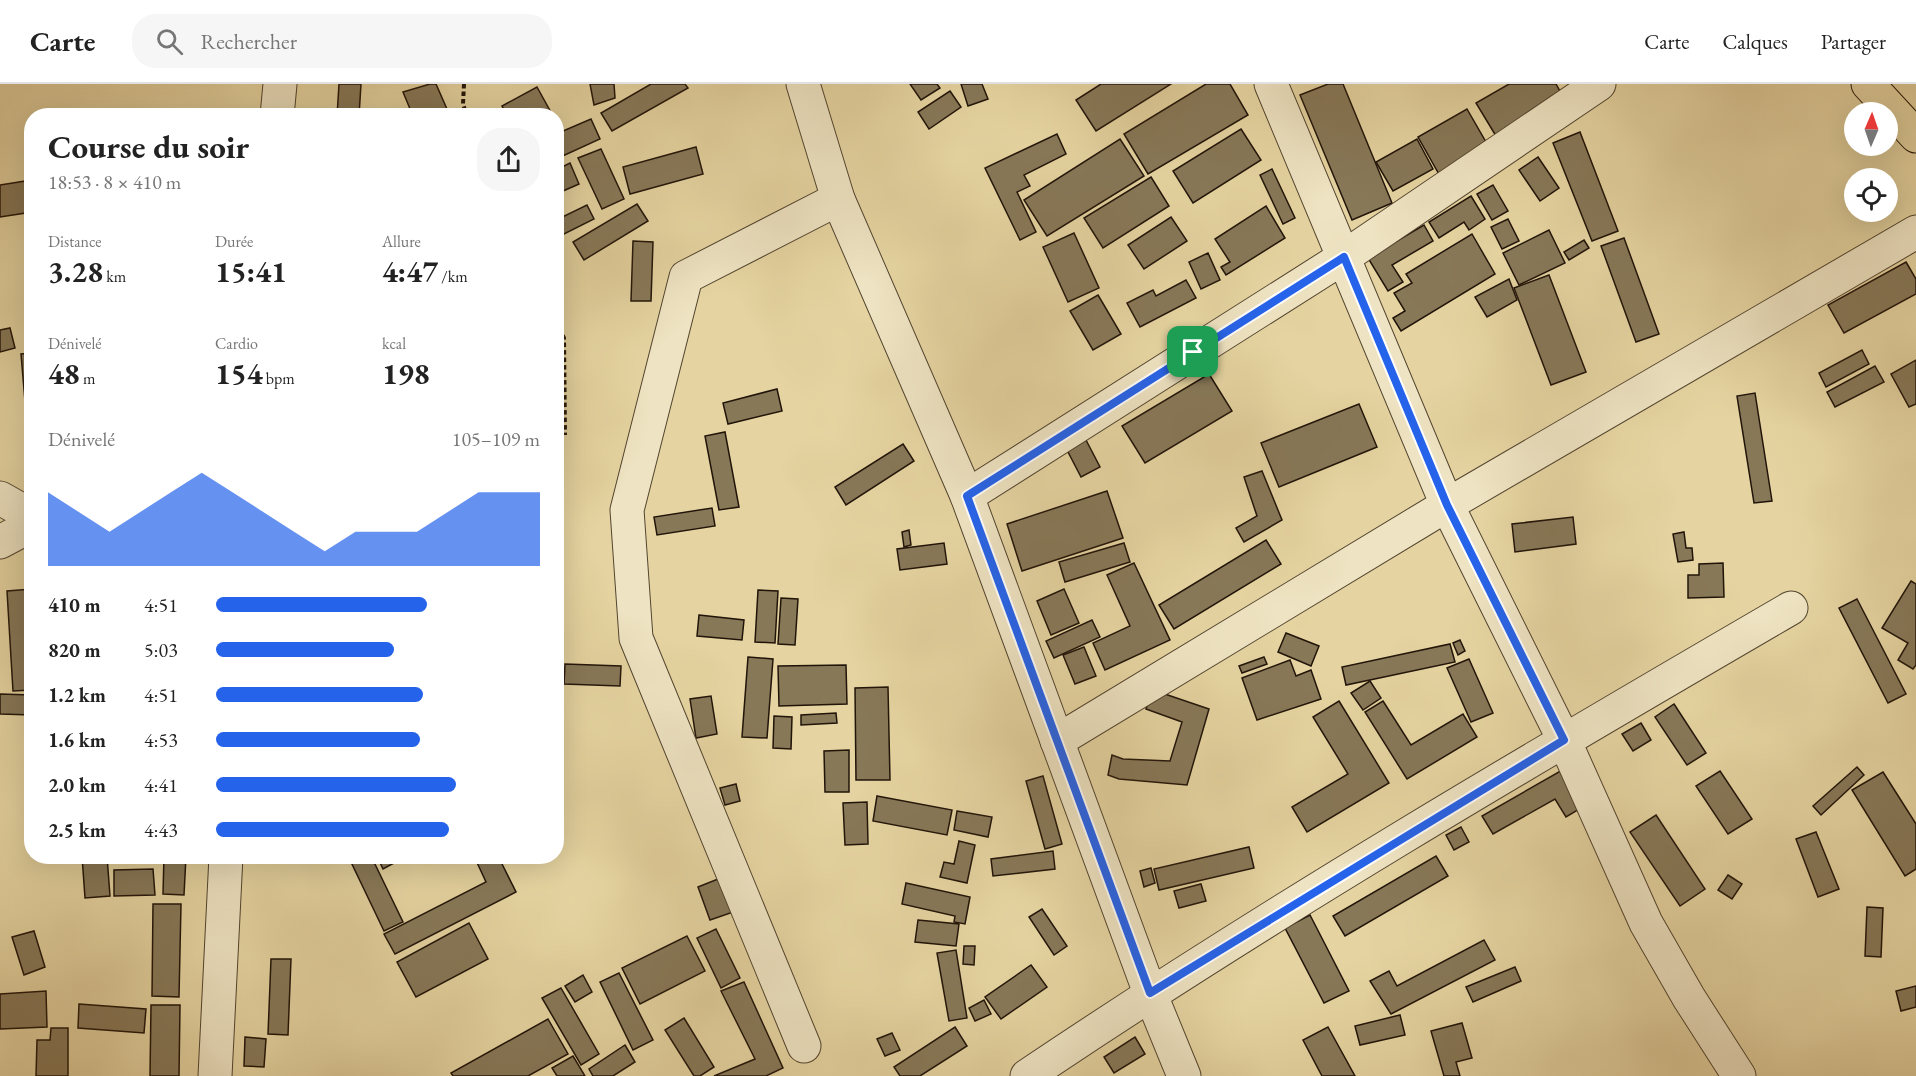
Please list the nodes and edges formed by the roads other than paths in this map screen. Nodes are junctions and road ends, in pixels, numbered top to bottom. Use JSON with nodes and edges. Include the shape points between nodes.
{"nodes":[{"id":1,"x":280,"y":84,"type":"edge"},
{"id":2,"x":802,"y":84,"type":"edge"},
{"id":3,"x":1272,"y":84,"type":"edge"},
{"id":4,"x":1599,"y":84,"type":"edge"},
{"id":5,"x":1868,"y":84,"type":"edge"},
{"id":6,"x":278,"y":108,"type":"edge"},
{"id":7,"x":1916,"y":136,"type":"edge"},
{"id":8,"x":838,"y":199,"type":"junction"},
{"id":9,"x":1916,"y":232,"type":"edge"},
{"id":10,"x":1344,"y":257,"type":"junction"},
{"id":11,"x":967,"y":496,"type":"junction"},
{"id":12,"x":0,"y":498,"type":"edge"},
{"id":13,"x":1447,"y":505,"type":"junction"},
{"id":14,"x":24,"y":512,"type":"edge"},
{"id":15,"x":24,"y":529,"type":"edge"},
{"id":16,"x":0,"y":542,"type":"edge"},
{"id":17,"x":1791,"y":608,"type":"dead end"},
{"id":18,"x":1564,"y":740,"type":"junction"},
{"id":19,"x":1057,"y":741,"type":"junction"},
{"id":20,"x":226,"y":864,"type":"edge"},
{"id":21,"x":1150,"y":993,"type":"junction"},
{"id":22,"x":804,"y":1046,"type":"dead end"},
{"id":23,"x":216,"y":1076,"type":"edge"},
{"id":24,"x":1027,"y":1076,"type":"edge"},
{"id":25,"x":1184,"y":1076,"type":"edge"},
{"id":26,"x":1738,"y":1076,"type":"edge"}],
"edges":[{"from":1,"to":6,"type":"street"},
{"from":2,"to":8,"type":"street"},
{"from":3,"to":10,"type":"street"},
{"from":4,"to":10,"type":"street"},
{"from":5,"to":7,"type":"highway"},
{"from":8,"to":11,"type":"street"},
{"from":8,"to":22,"type":"street","via":[[686,277],[627,510],[636,638]]},
{"from":9,"to":13,"type":"street"},
{"from":10,"to":11,"type":"street"},
{"from":10,"to":13,"type":"street"},
{"from":11,"to":19,"type":"street"},
{"from":12,"to":14,"type":"street"},
{"from":13,"to":18,"type":"street"},
{"from":13,"to":19,"type":"street"},
{"from":15,"to":16,"type":"street"},
{"from":17,"to":18,"type":"street"},
{"from":18,"to":21,"type":"street"},
{"from":18,"to":26,"type":"street","via":[[1646,923]]},
{"from":19,"to":21,"type":"street"},
{"from":20,"to":23,"type":"street"},
{"from":21,"to":24,"type":"street"},
{"from":21,"to":25,"type":"street"}]}
